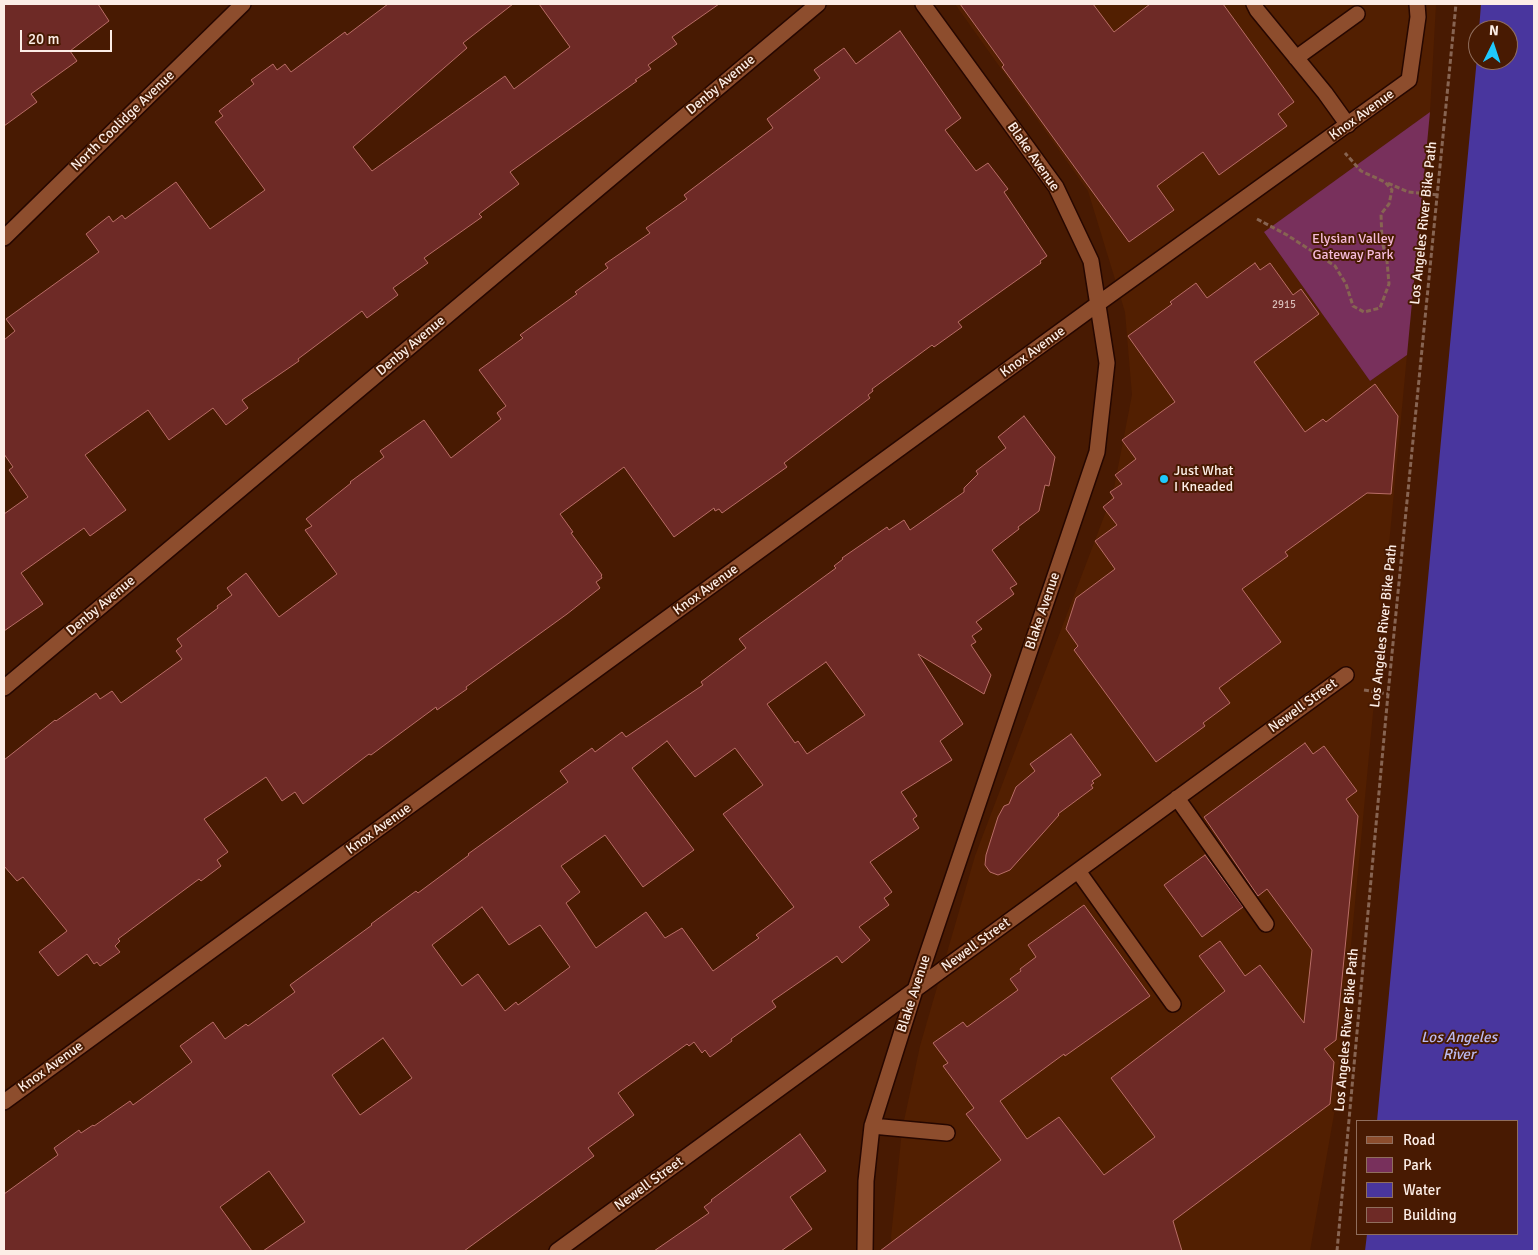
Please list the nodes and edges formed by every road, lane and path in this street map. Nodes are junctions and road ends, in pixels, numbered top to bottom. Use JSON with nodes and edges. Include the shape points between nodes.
{"nodes":[{"id":1,"x":243,"y":4,"type":"edge"},
{"id":2,"x":818,"y":4,"type":"edge"},
{"id":3,"x":923,"y":4,"type":"edge"},
{"id":4,"x":1254,"y":4,"type":"edge"},
{"id":5,"x":1417,"y":4,"type":"edge"},
{"id":6,"x":1456,"y":4,"type":"edge"},
{"id":7,"x":1357,"y":14,"type":"dead end"},
{"id":8,"x":1296,"y":58,"type":"junction"},
{"id":9,"x":1348,"y":125,"type":"junction"},
{"id":10,"x":1332,"y":137,"type":"junction"},
{"id":11,"x":1385,"y":182,"type":"junction"},
{"id":12,"x":1438,"y":195,"type":"junction"},
{"id":13,"x":1235,"y":206,"type":"junction"},
{"id":14,"x":4,"y":238,"type":"edge"},
{"id":15,"x":1099,"y":304,"type":"junction"},
{"id":16,"x":1346,"y":675,"type":"dead end"},
{"id":17,"x":4,"y":688,"type":"edge"},
{"id":18,"x":1177,"y":798,"type":"junction"},
{"id":19,"x":1078,"y":871,"type":"junction"},
{"id":20,"x":1266,"y":924,"type":"dead end"},
{"id":21,"x":915,"y":990,"type":"junction"},
{"id":22,"x":1173,"y":1004,"type":"dead end"},
{"id":23,"x":5,"y":1098,"type":"edge"},
{"id":24,"x":872,"y":1126,"type":"junction"},
{"id":25,"x":947,"y":1133,"type":"dead end"},
{"id":26,"x":557,"y":1251,"type":"edge"},
{"id":27,"x":865,"y":1251,"type":"edge"},
{"id":28,"x":1337,"y":1251,"type":"edge"}],
"edges":[{"from":1,"to":14,"type":"street","name":"North Coolidge Avenue"},
{"from":2,"to":17,"type":"street","name":"Denby Avenue"},
{"from":3,"to":15,"type":"street","name":"Blake Avenue","via":[[1056,188],[1091,261]]},
{"from":4,"to":8,"type":"street"},
{"from":5,"to":9,"type":"street","name":"Knox Avenue","via":[[1409,80]]},
{"from":6,"to":12,"type":"path","name":"Los Angeles River Bike Path"},
{"from":7,"to":8,"type":"street"},
{"from":8,"to":9,"type":"street"},
{"from":9,"to":10,"type":"street","name":"Knox Avenue"},
{"from":10,"to":11,"type":"path","via":[[1361,171]]},
{"from":10,"to":13,"type":"street","name":"Knox Avenue"},
{"from":11,"to":12,"type":"path","via":[[1408,192]]},
{"from":11,"to":13,"type":"path","via":[[1392,190],[1389,204],[1381,214],[1389,284],[1380,308],[1364,312],[1354,306],[1335,266]]},
{"from":12,"to":28,"type":"path","name":"Los Angeles River Bike Path"},
{"from":13,"to":15,"type":"street","name":"Knox Avenue"},
{"from":15,"to":21,"type":"street","name":"Blake Avenue","via":[[1107,363],[1097,452]]},
{"from":15,"to":23,"type":"street","name":"Knox Avenue"},
{"from":16,"to":18,"type":"street","name":"Newell Street"},
{"from":18,"to":19,"type":"street","name":"Newell Street"},
{"from":18,"to":20,"type":"street"},
{"from":19,"to":21,"type":"street","name":"Newell Street"},
{"from":19,"to":22,"type":"street"},
{"from":21,"to":24,"type":"street","name":"Blake Avenue"},
{"from":21,"to":26,"type":"street","name":"Newell Street"},
{"from":24,"to":25,"type":"street"},
{"from":24,"to":27,"type":"street","name":"Blake Avenue","via":[[866,1181]]}]}
